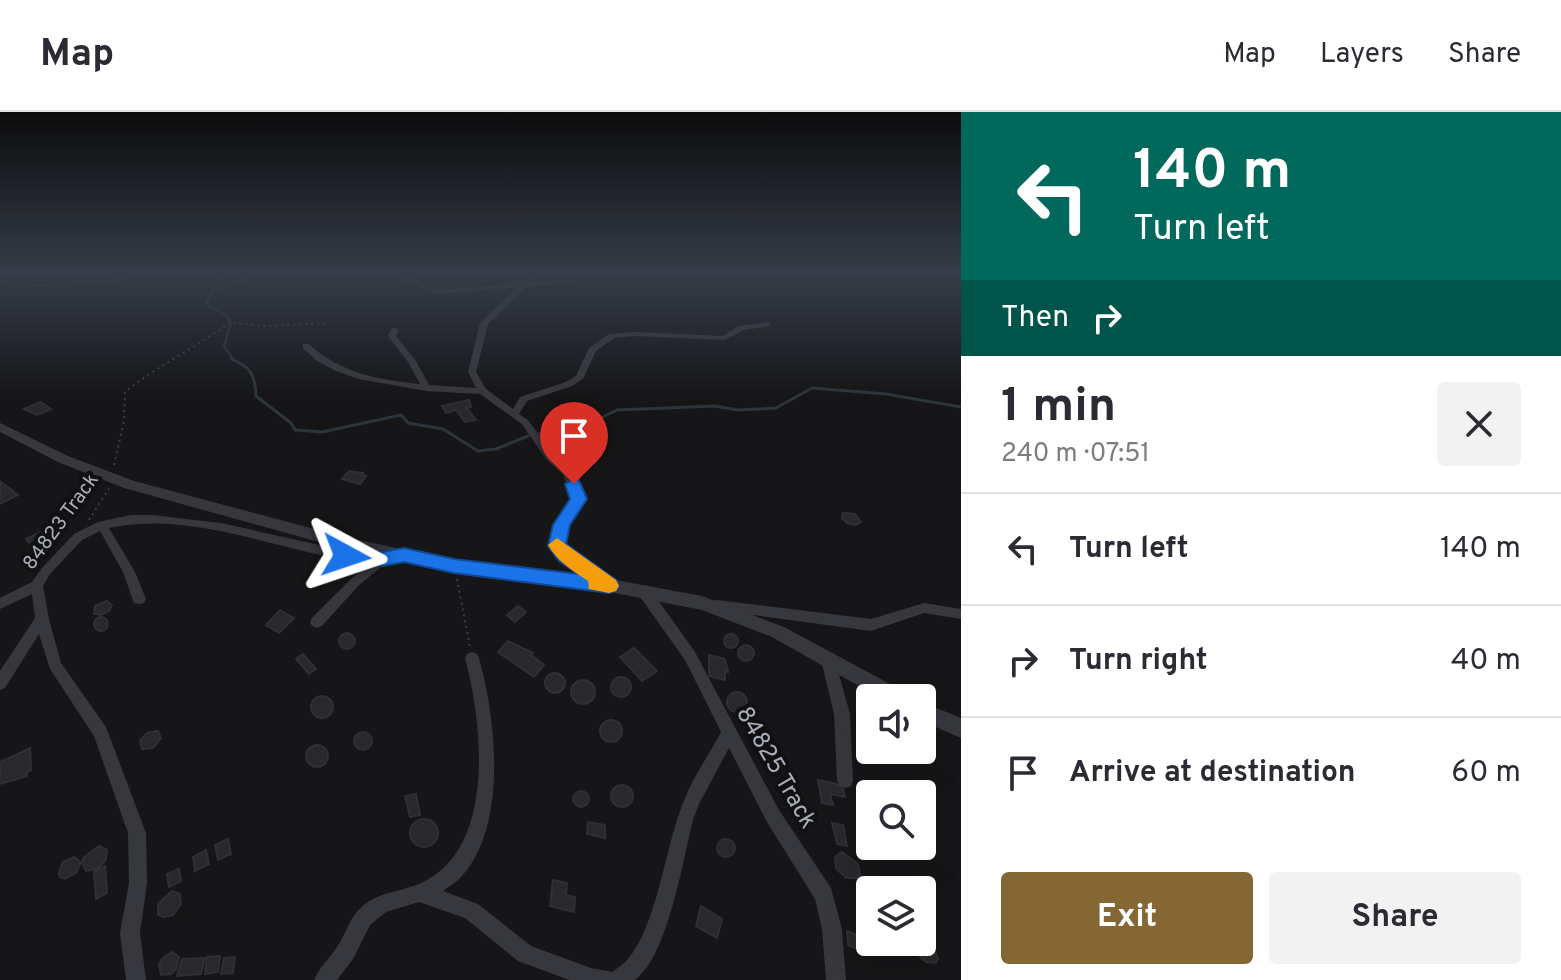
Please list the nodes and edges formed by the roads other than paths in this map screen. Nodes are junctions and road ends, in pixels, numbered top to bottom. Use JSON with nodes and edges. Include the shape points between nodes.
{"nodes":[{"id":1,"x":494,"y":314,"type":"edge"},
{"id":2,"x":767,"y":324,"type":"dead end"},
{"id":3,"x":395,"y":330,"type":"dead end"},
{"id":4,"x":306,"y":346,"type":"dead end"},
{"id":5,"x":426,"y":388,"type":"junction"},
{"id":6,"x":482,"y":391,"type":"junction"},
{"id":7,"x":515,"y":413,"type":"junction"},
{"id":8,"x":0,"y":427,"type":"edge"},
{"id":9,"x":102,"y":525,"type":"junction"},
{"id":10,"x":404,"y":555,"type":"junction"},
{"id":11,"x":383,"y":559,"type":"junction"},
{"id":12,"x":37,"y":586,"type":"junction"},
{"id":13,"x":609,"y":586,"type":"junction"},
{"id":14,"x":643,"y":590,"type":"junction"},
{"id":15,"x":139,"y":599,"type":"dead end"},
{"id":16,"x":0,"y":604,"type":"edge"},
{"id":17,"x":705,"y":604,"type":"junction"},
{"id":18,"x":961,"y":614,"type":"edge"},
{"id":19,"x":42,"y":619,"type":"junction"},
{"id":20,"x":317,"y":622,"type":"dead end"},
{"id":21,"x":472,"y":658,"type":"road end"},
{"id":22,"x":828,"y":660,"type":"junction"},
{"id":23,"x":0,"y":683,"type":"edge"},
{"id":24,"x":872,"y":684,"type":"edge"},
{"id":25,"x":936,"y":717,"type":"edge"},
{"id":26,"x":961,"y":728,"type":"edge"},
{"id":27,"x":728,"y":734,"type":"junction"},
{"id":28,"x":845,"y":780,"type":"dead end"},
{"id":29,"x":418,"y":892,"type":"junction"},
{"id":30,"x":136,"y":980,"type":"edge"},
{"id":31,"x":324,"y":980,"type":"edge"},
{"id":32,"x":608,"y":980,"type":"edge"},
{"id":33,"x":618,"y":980,"type":"edge"},
{"id":34,"x":836,"y":980,"type":"edge"}],
"edges":[{"from":1,"to":6,"type":"street","via":[[484,323],[472,372]]},
{"from":2,"to":7,"type":"street","via":[[742,328],[725,338],[612,336],[592,350],[580,377],[523,399]]},
{"from":3,"to":5,"type":"street","via":[[392,336]]},
{"from":4,"to":5,"type":"street","via":[[325,363]]},
{"from":5,"to":6,"type":"street"},
{"from":6,"to":7,"type":"street"},
{"from":7,"to":13,"type":"street","via":[[574,484],[578,499],[562,525],[557,546]]},
{"from":8,"to":10,"type":"street","via":[[52,457],[116,478],[233,514]]},
{"from":9,"to":11,"type":"street","via":[[166,520]]},
{"from":9,"to":12,"type":"street","name":"84823 Track","via":[[60,553]]},
{"from":9,"to":15,"type":"street"},
{"from":10,"to":11,"type":"street"},
{"from":10,"to":13,"type":"street"},
{"from":11,"to":20,"type":"street"},
{"from":12,"to":16,"type":"street"},
{"from":12,"to":19,"type":"street","name":"84823 Track"},
{"from":13,"to":14,"type":"street"},
{"from":14,"to":17,"type":"street"},
{"from":14,"to":27,"type":"street","name":"84825 Track","via":[[690,656]]},
{"from":17,"to":18,"type":"street","via":[[871,625],[924,608]]},
{"from":17,"to":22,"type":"street"},
{"from":19,"to":23,"type":"street"},
{"from":19,"to":30,"type":"street","name":"84823 Track","via":[[55,665],[112,758],[137,833],[138,883],[130,933]]},
{"from":21,"to":29,"type":"street","via":[[487,715],[485,801],[478,829],[458,865],[435,887]]},
{"from":22,"to":24,"type":"street"},
{"from":22,"to":28,"type":"street","via":[[842,714]]},
{"from":25,"to":26,"type":"street"},
{"from":27,"to":33,"type":"street","via":[[680,832],[654,935],[641,964]]},
{"from":27,"to":34,"type":"street","name":"84825 Track","via":[[824,895]]},
{"from":29,"to":31,"type":"street","via":[[380,904],[362,920]]},
{"from":29,"to":32,"type":"street","via":[[471,911],[525,954]]}]}
